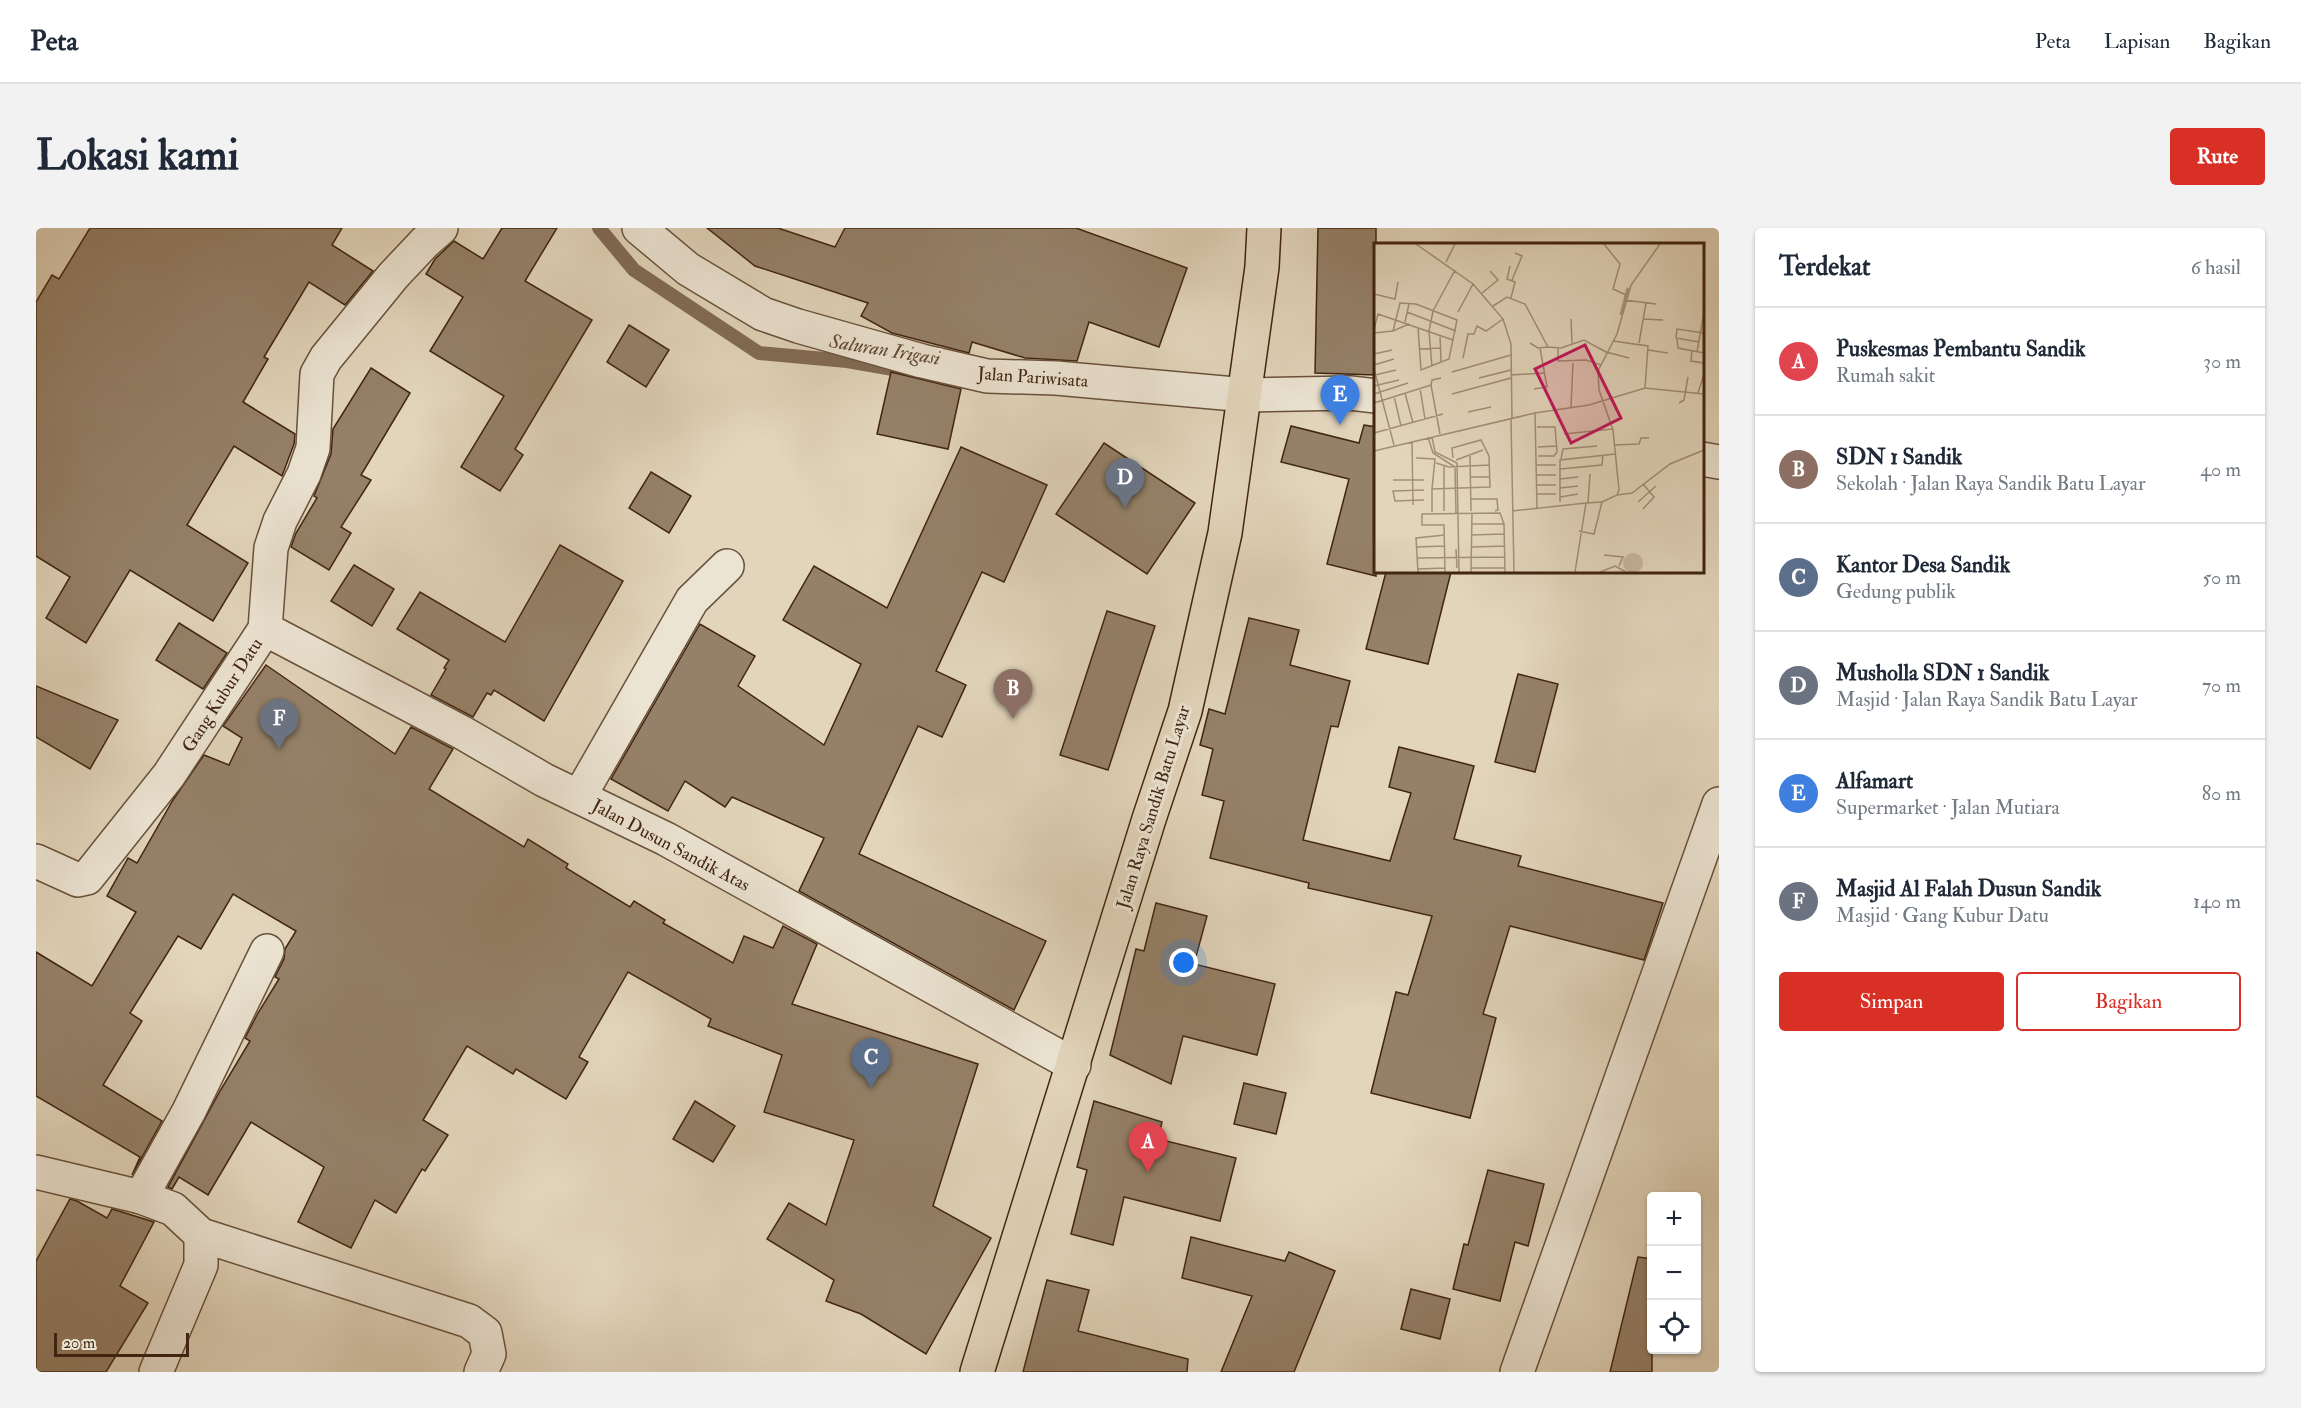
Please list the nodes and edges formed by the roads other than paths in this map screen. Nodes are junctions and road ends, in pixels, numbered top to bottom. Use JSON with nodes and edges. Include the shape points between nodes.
{"nodes":[{"id":1,"x":441,"y":228,"type":"edge"},
{"id":2,"x":639,"y":228,"type":"edge"},
{"id":3,"x":1264,"y":228,"type":"edge"},
{"id":4,"x":1245,"y":395,"type":"junction"},
{"id":5,"x":1374,"y":396,"type":"edge"},
{"id":6,"x":1704,"y":459,"type":"edge"},
{"id":7,"x":1719,"y":462,"type":"edge"},
{"id":8,"x":727,"y":566,"type":"dead end"},
{"id":9,"x":265,"y":629,"type":"junction"},
{"id":10,"x":579,"y":797,"type":"junction"},
{"id":11,"x":1719,"y":804,"type":"edge"},
{"id":12,"x":36,"y":861,"type":"edge"},
{"id":13,"x":267,"y":951,"type":"dead end"},
{"id":14,"x":1074,"y":1065,"type":"junction"},
{"id":15,"x":36,"y":1172,"type":"edge"},
{"id":16,"x":141,"y":1197,"type":"junction"},
{"id":17,"x":201,"y":1235,"type":"junction"},
{"id":18,"x":156,"y":1372,"type":"edge"},
{"id":19,"x":481,"y":1372,"type":"edge"},
{"id":20,"x":977,"y":1372,"type":"edge"},
{"id":21,"x":1517,"y":1372,"type":"edge"}],
"edges":[{"from":1,"to":9,"type":"street","name":"Gang Kubur Datu","via":[[357,318],[317,374],[313,448],[271,548]]},
{"from":2,"to":4,"type":"street","name":"Jalan Pariwisata","via":[[688,269],[763,314],[922,361],[987,376],[1056,378]]},
{"from":3,"to":4,"type":"main road","name":"Jalan Raya Sandik Batu Layar"},
{"from":4,"to":5,"type":"street","name":"Jalan Pariwisata"},
{"from":4,"to":14,"type":"main road","name":"Jalan Raya Sandik Batu Layar","via":[[1225,533],[1185,711]]},
{"from":6,"to":7,"type":"street"},
{"from":8,"to":10,"type":"street","via":[[692,600]]},
{"from":9,"to":10,"type":"street","name":"Jalan Dusun Sandik Atas"},
{"from":9,"to":12,"type":"street","name":"Gang Kubur Datu","via":[[169,775],[87,879],[78,880]]},
{"from":10,"to":14,"type":"street","name":"Jalan Dusun Sandik Atas","via":[[666,839]]},
{"from":11,"to":21,"type":"street"},
{"from":13,"to":16,"type":"street","via":[[189,1111]]},
{"from":14,"to":20,"type":"main road","name":"Jalan Raya Sandik Batu Layar"},
{"from":15,"to":16,"type":"street"},
{"from":16,"to":17,"type":"street","via":[[173,1209]]},
{"from":17,"to":18,"type":"street","via":[[201,1265]]},
{"from":17,"to":19,"type":"street","via":[[469,1321],[485,1333],[489,1354]]}]}
